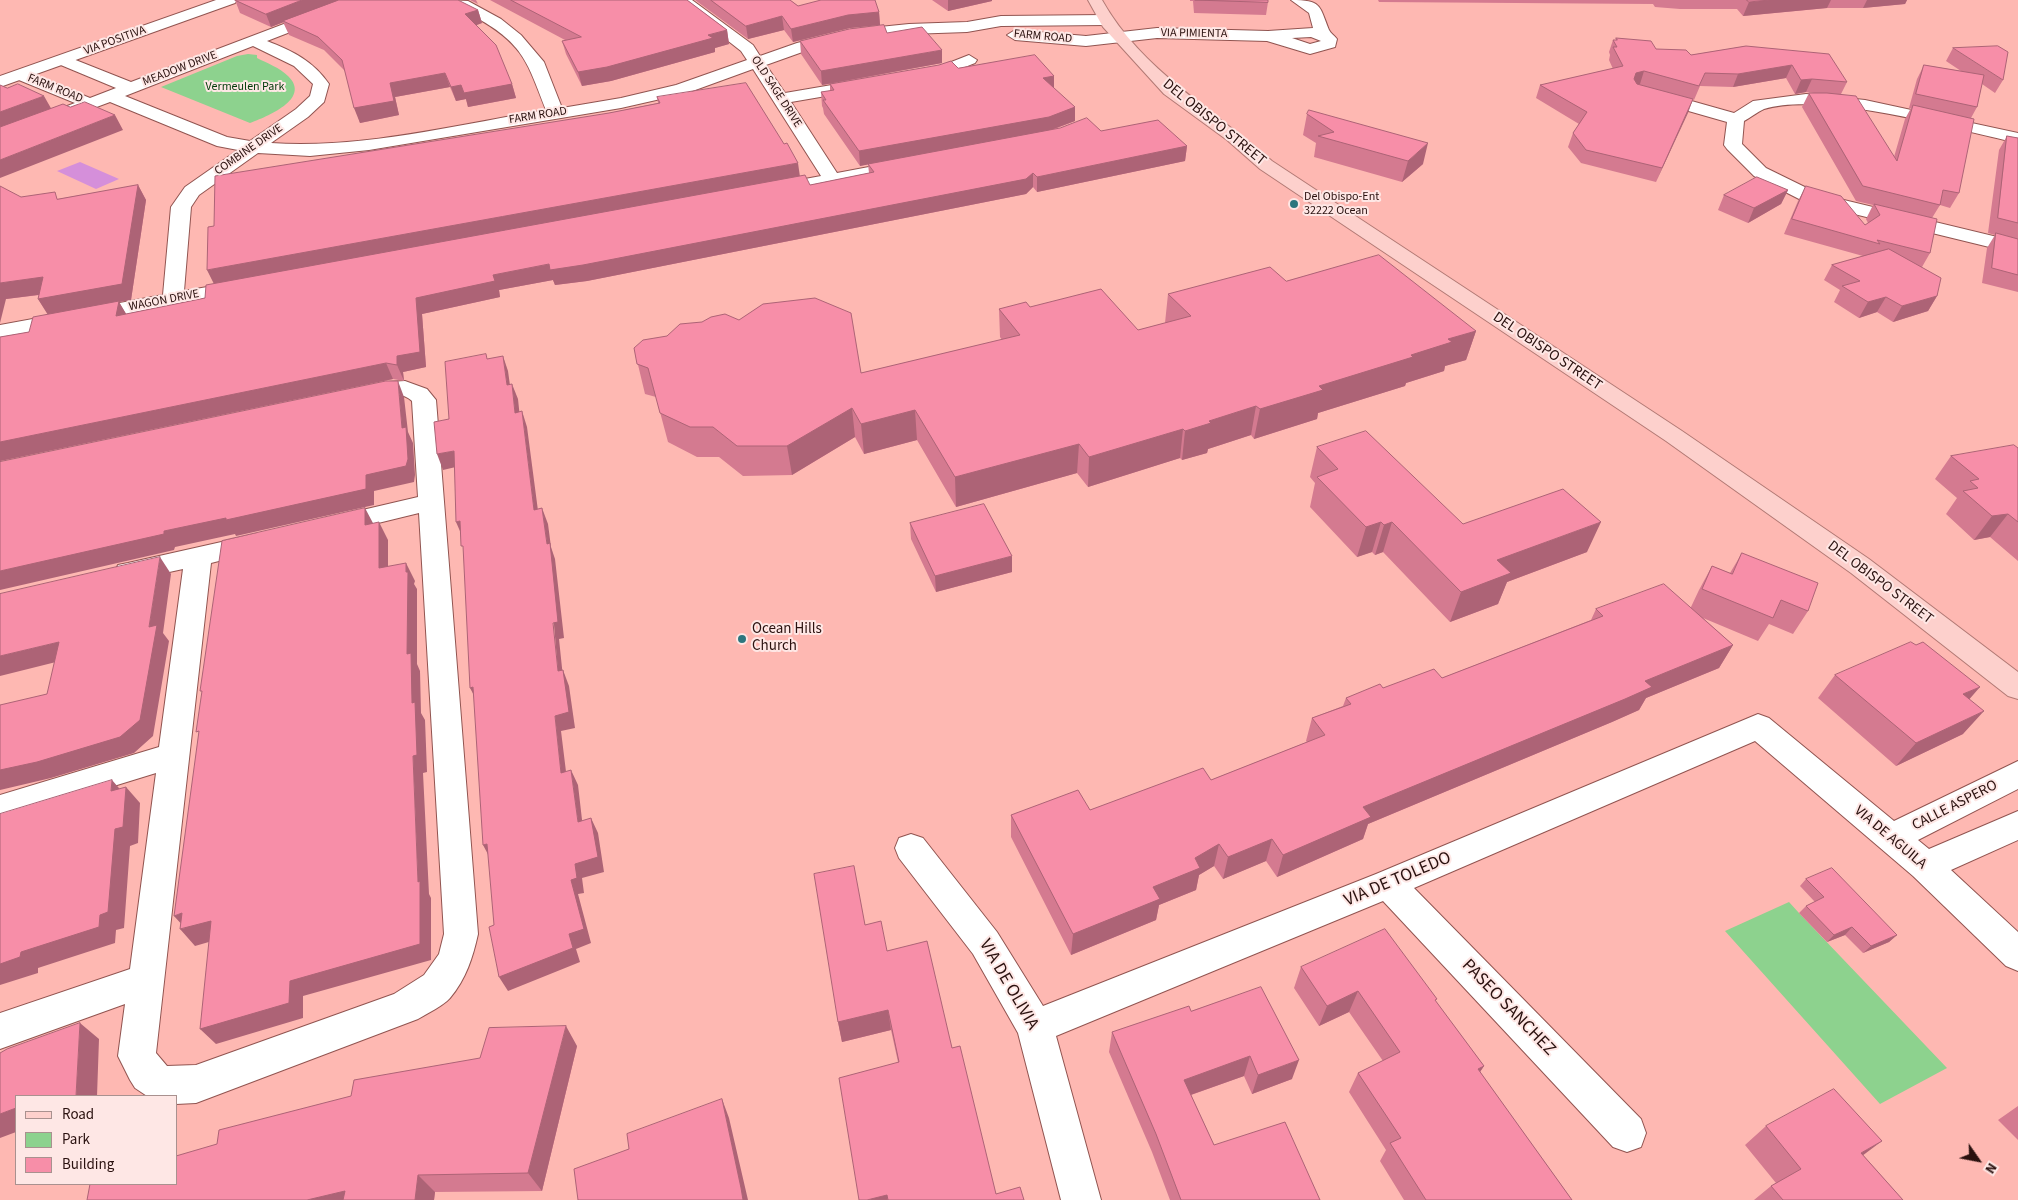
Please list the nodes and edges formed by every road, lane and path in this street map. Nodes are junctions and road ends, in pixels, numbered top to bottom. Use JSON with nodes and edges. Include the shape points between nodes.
{"nodes":[{"id":1,"x":230,"y":0,"type":"edge"},
{"id":2,"x":360,"y":0,"type":"edge"},
{"id":3,"x":451,"y":0,"type":"edge"},
{"id":4,"x":683,"y":0,"type":"edge"},
{"id":5,"x":1095,"y":0,"type":"edge"},
{"id":6,"x":1298,"y":13,"type":"edge"},
{"id":7,"x":966,"y":27,"type":"junction"},
{"id":8,"x":1113,"y":29,"type":"junction"},
{"id":9,"x":1322,"y":35,"type":"junction"},
{"id":10,"x":1268,"y":36,"type":"junction"},
{"id":11,"x":254,"y":41,"type":"junction"},
{"id":12,"x":62,"y":60,"type":"junction"},
{"id":13,"x":969,"y":60,"type":"dead end"},
{"id":14,"x":756,"y":62,"type":"junction"},
{"id":15,"x":20,"y":75,"type":"junction"},
{"id":16,"x":901,"y":78,"type":"edge"},
{"id":17,"x":882,"y":81,"type":"edge"},
{"id":18,"x":0,"y":82,"type":"edge"},
{"id":19,"x":131,"y":88,"type":"junction"},
{"id":20,"x":1639,"y":91,"type":"edge"},
{"id":21,"x":111,"y":96,"type":"junction"},
{"id":22,"x":780,"y":99,"type":"junction"},
{"id":23,"x":91,"y":104,"type":"junction"},
{"id":24,"x":556,"y":113,"type":"junction"},
{"id":25,"x":1736,"y":119,"type":"junction"},
{"id":26,"x":0,"y":138,"type":"edge"},
{"id":27,"x":2018,"y":138,"type":"edge"},
{"id":28,"x":252,"y":147,"type":"junction"},
{"id":29,"x":928,"y":161,"type":"edge"},
{"id":30,"x":832,"y":179,"type":"junction"},
{"id":31,"x":753,"y":193,"type":"edge"},
{"id":32,"x":2018,"y":248,"type":"edge"},
{"id":33,"x":262,"y":283,"type":"edge"},
{"id":34,"x":173,"y":299,"type":"junction"},
{"id":35,"x":0,"y":332,"type":"edge"},
{"id":36,"x":339,"y":400,"type":"edge"},
{"id":37,"x":431,"y":502,"type":"junction"},
{"id":38,"x":305,"y":532,"type":"edge"},
{"id":39,"x":276,"y":538,"type":"edge"},
{"id":40,"x":198,"y":556,"type":"junction"},
{"id":41,"x":104,"y":578,"type":"edge"},
{"id":42,"x":2018,"y":688,"type":"edge"},
{"id":43,"x":1758,"y":726,"type":"joint"},
{"id":44,"x":174,"y":756,"type":"junction"},
{"id":45,"x":2018,"y":774,"type":"edge"},
{"id":46,"x":0,"y":808,"type":"edge"},
{"id":47,"x":2018,"y":825,"type":"edge"},
{"id":48,"x":1891,"y":838,"type":"junction"},
{"id":49,"x":911,"y":848,"type":"dead end"},
{"id":50,"x":1924,"y":866,"type":"junction"},
{"id":51,"x":1388,"y":884,"type":"junction"},
{"id":52,"x":2018,"y":955,"type":"edge"},
{"id":53,"x":147,"y":980,"type":"junction"},
{"id":54,"x":1035,"y":1027,"type":"junction"},
{"id":55,"x":0,"y":1030,"type":"edge"},
{"id":56,"x":1627,"y":1133,"type":"dead end"},
{"id":57,"x":1081,"y":1200,"type":"edge"}],
"edges":[{"from":1,"to":12,"type":"street","name":"VIA POSITIVA"},
{"from":2,"to":11,"type":"street","name":"MEADOW DRIVE"},
{"from":3,"to":24,"type":"street","via":[[483,14],[510,34],[532,57]]},
{"from":4,"to":14,"type":"street","name":"OLD SAGE DRIVE","via":[[747,48]]},
{"from":5,"to":8,"type":"main road","name":"DEL OBISPO STREET"},
{"from":6,"to":9,"type":"street","name":"VIA PIMIENTA"},
{"from":6,"to":9,"type":"street","via":[[1316,11]]},
{"from":6,"to":10,"type":"street","name":"VIA PIMIENTA"},
{"from":7,"to":8,"type":"street","name":"FARM ROAD","via":[[1001,21]]},
{"from":7,"to":8,"type":"street","name":"FARM ROAD","via":[[1046,39],[1086,41]]},
{"from":7,"to":14,"type":"street","name":"FARM ROAD","via":[[850,36],[803,46]]},
{"from":8,"to":10,"type":"street","name":"VIA PIMIENTA"},
{"from":8,"to":42,"type":"main road","name":"DEL OBISPO STREET","via":[[1170,90],[1233,136],[1266,165],[1690,447],[1860,566]]},
{"from":9,"to":10,"type":"street","name":"VIA PIMIENTA","via":[[1329,39],[1329,44],[1310,48]]},
{"from":11,"to":19,"type":"street","name":"MEADOW DRIVE"},
{"from":11,"to":28,"type":"street","name":"COMBINE DRIVE","via":[[300,61],[314,71],[321,84],[318,98],[302,113]]},
{"from":12,"to":15,"type":"street","name":"VIA POSITIVA"},
{"from":12,"to":19,"type":"street","name":"FARM ROAD"},
{"from":13,"to":16,"type":"street","via":[[939,72]]},
{"from":14,"to":22,"type":"street","name":"OLD SAGE DRIVE"},
{"from":14,"to":24,"type":"street","name":"FARM ROAD","via":[[681,89]]},
{"from":15,"to":18,"type":"street","name":"VIA POSITIVA"},
{"from":15,"to":23,"type":"street","name":"FARM ROAD"},
{"from":17,"to":22,"type":"street"},
{"from":19,"to":21,"type":"street","name":"MEADOW DRIVE"},
{"from":20,"to":25,"type":"street"},
{"from":21,"to":23,"type":"street","name":"MEADOW DRIVE"},
{"from":21,"to":28,"type":"street","name":"FARM ROAD","via":[[223,142]]},
{"from":22,"to":30,"type":"street","name":"OLD SAGE DRIVE"},
{"from":23,"to":26,"type":"street","name":"MEADOW DRIVE"},
{"from":24,"to":28,"type":"street","name":"FARM ROAD","via":[[359,146],[310,151]]},
{"from":25,"to":27,"type":"street","via":[[1759,105],[1806,99],[1865,105]]},
{"from":25,"to":32,"type":"street","via":[[1733,145],[1760,172],[1812,198]]},
{"from":28,"to":34,"type":"street","name":"COMBINE DRIVE","via":[[192,191],[181,207]]},
{"from":29,"to":30,"type":"street"},
{"from":30,"to":31,"type":"street"},
{"from":33,"to":34,"type":"street","name":"WAGON DRIVE"},
{"from":34,"to":35,"type":"street","name":"WAGON DRIVE"},
{"from":36,"to":37,"type":"street","via":[[393,388],[410,388],[420,393],[424,400]]},
{"from":37,"to":38,"type":"street"},
{"from":37,"to":53,"type":"street","via":[[462,934],[455,960],[437,987],[405,1007],[188,1085],[164,1086],[147,1076],[137,1056]]},
{"from":39,"to":40,"type":"street"},
{"from":40,"to":41,"type":"street"},
{"from":40,"to":44,"type":"street"},
{"from":43,"to":48,"type":"street","name":"VIA DE AGUILA"},
{"from":43,"to":51,"type":"street","name":"VIA DE TOLEDO"},
{"from":44,"to":46,"type":"street"},
{"from":44,"to":53,"type":"street"},
{"from":45,"to":48,"type":"street","name":"CALLE ASPERO"},
{"from":47,"to":50,"type":"street"},
{"from":48,"to":50,"type":"street","name":"VIA DE AGUILA"},
{"from":49,"to":54,"type":"street","name":"VIA DE OLIVIA","via":[[985,943]]},
{"from":50,"to":52,"type":"street","name":"VIA DE AGUILA"},
{"from":51,"to":54,"type":"street","name":"VIA DE TOLEDO"},
{"from":51,"to":56,"type":"street","name":"PASEO SANCHEZ"},
{"from":53,"to":55,"type":"street"},
{"from":54,"to":57,"type":"street","name":"VIA DE OLIVIA"}]}
